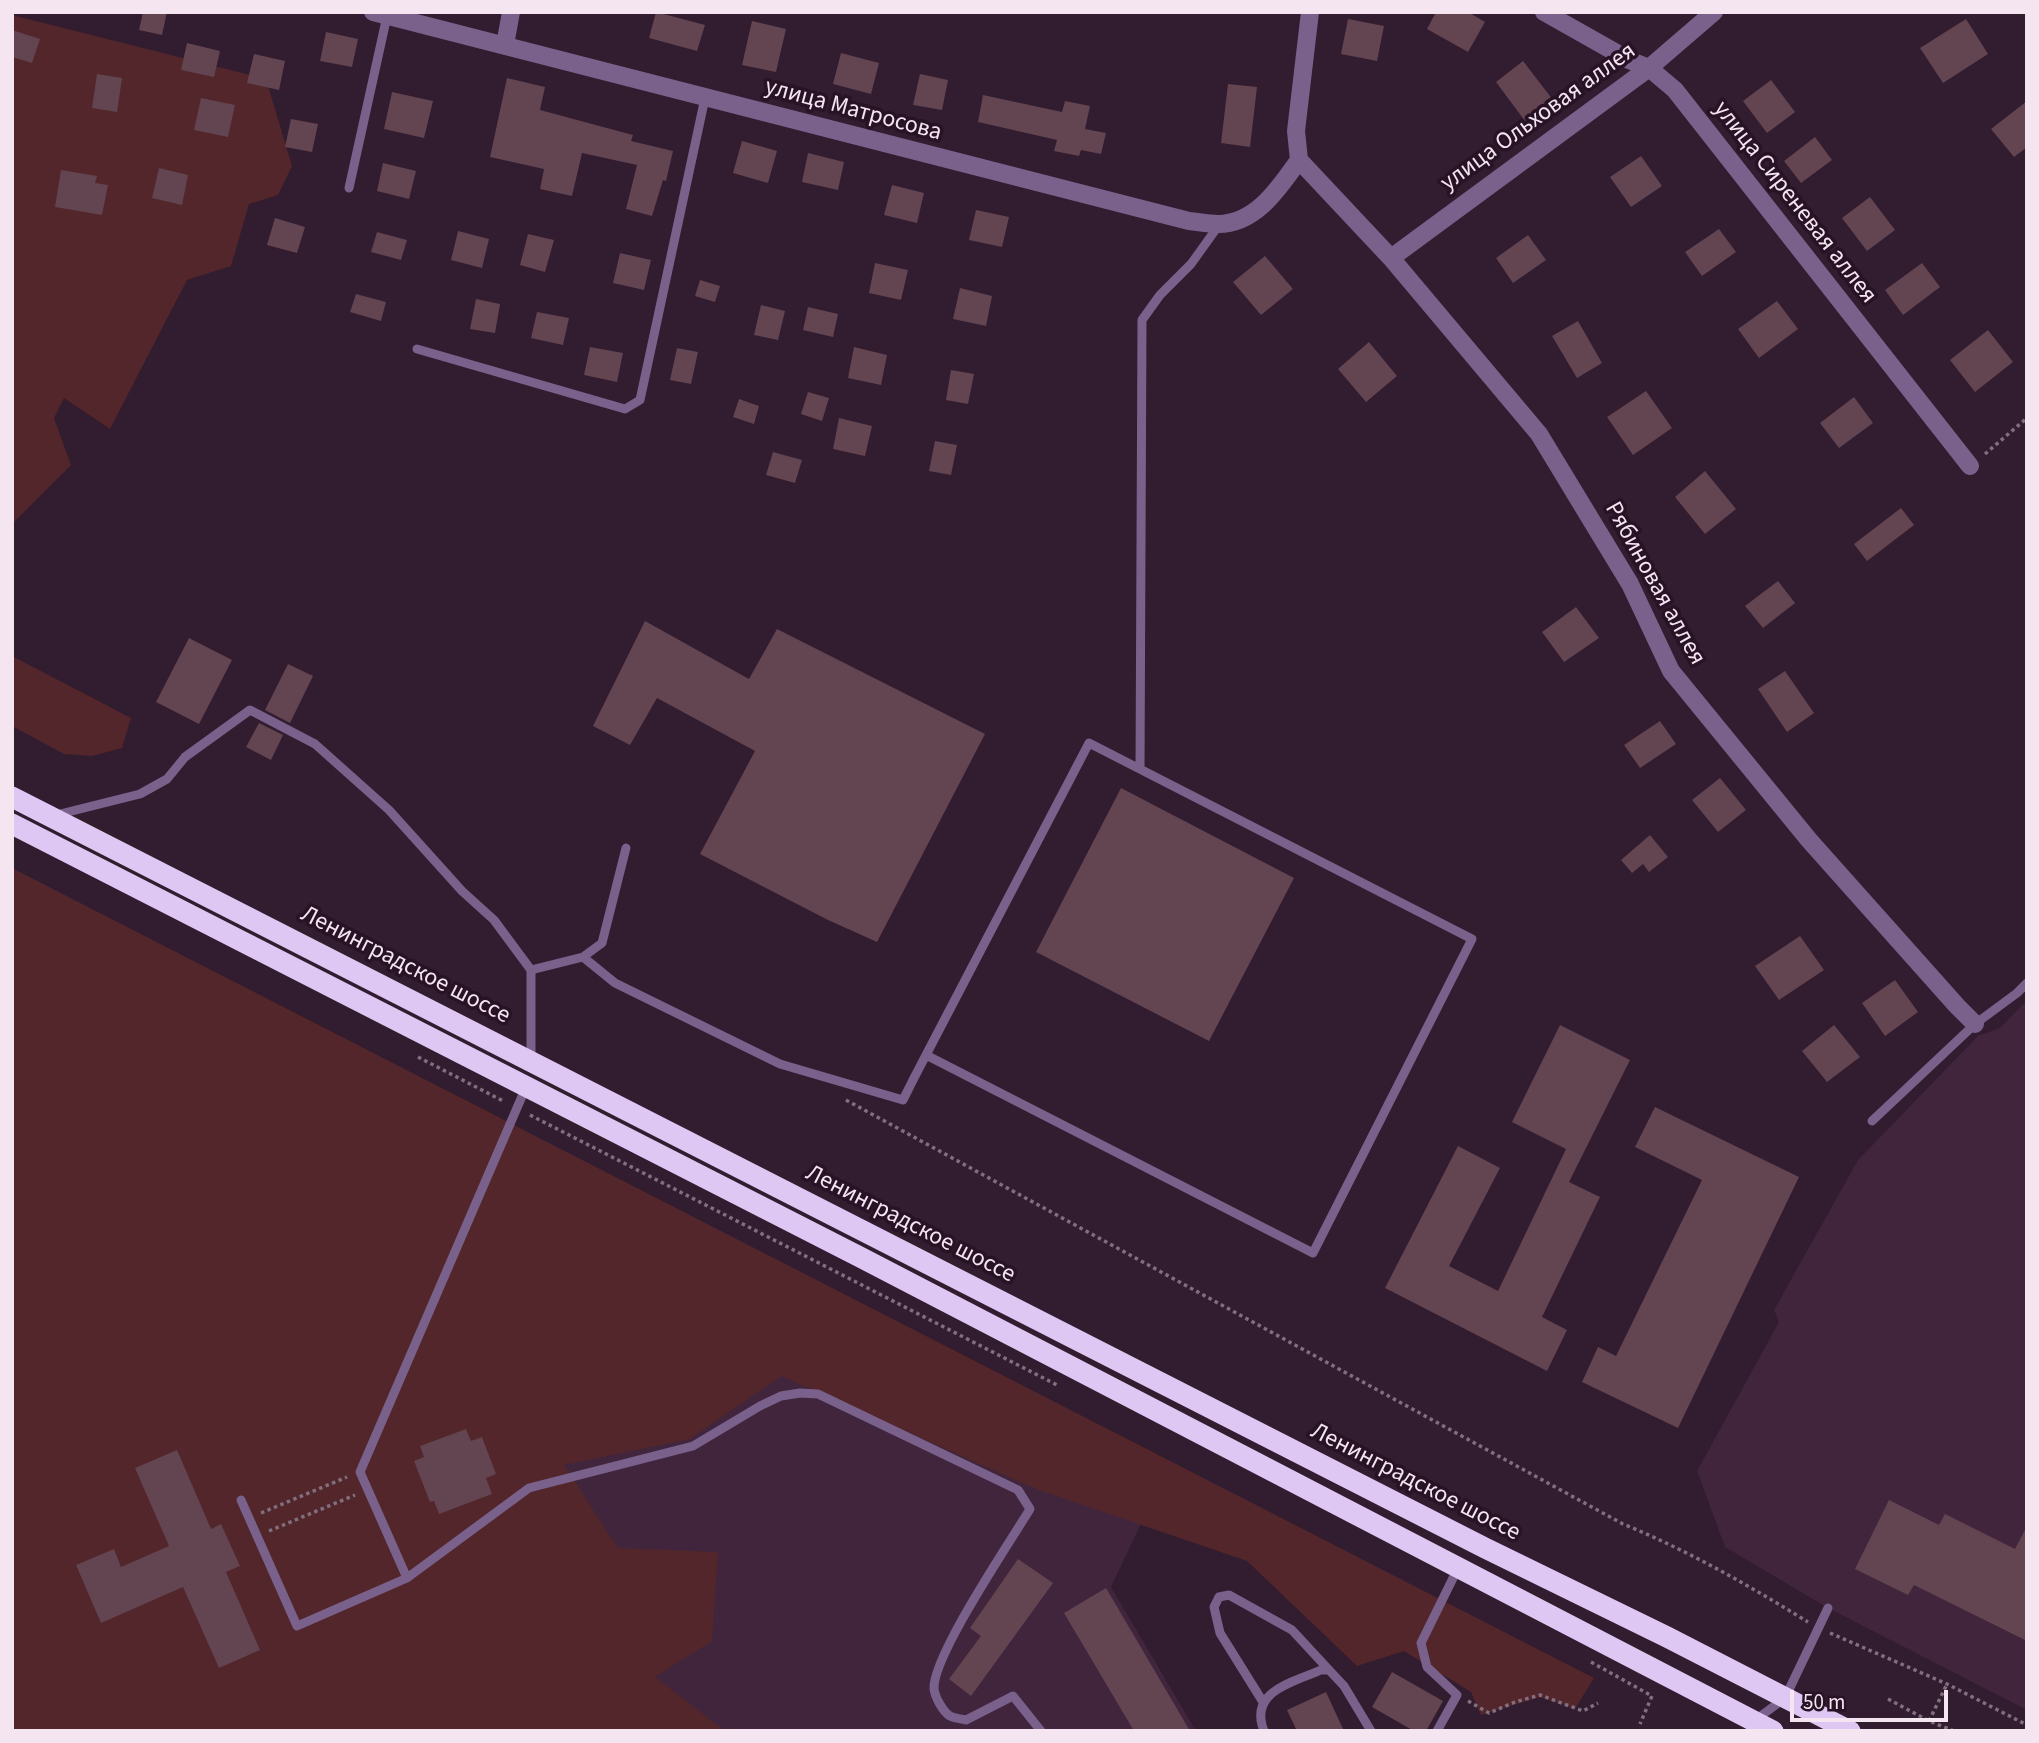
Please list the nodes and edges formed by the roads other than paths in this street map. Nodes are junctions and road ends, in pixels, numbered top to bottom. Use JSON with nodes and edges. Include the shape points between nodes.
{"nodes":[{"id":1,"x":511,"y":12,"type":"edge"},
{"id":2,"x":1310,"y":12,"type":"edge"},
{"id":3,"x":1544,"y":12,"type":"edge"},
{"id":4,"x":1714,"y":12,"type":"edge"},
{"id":5,"x":380,"y":14,"type":"edge"},
{"id":6,"x":505,"y":45,"type":"junction"},
{"id":7,"x":1649,"y":68,"type":"junction"},
{"id":8,"x":705,"y":98,"type":"junction"},
{"id":9,"x":1299,"y":160,"type":"junction"},
{"id":10,"x":349,"y":188,"type":"dead end"},
{"id":11,"x":1220,"y":224,"type":"junction"},
{"id":12,"x":1391,"y":258,"type":"junction"},
{"id":13,"x":416,"y":349,"type":"dead end"},
{"id":14,"x":1970,"y":466,"type":"road end"},
{"id":15,"x":1140,"y":769,"type":"junction"},
{"id":16,"x":12,"y":797,"type":"edge"},
{"id":17,"x":51,"y":816,"type":"junction"},
{"id":18,"x":12,"y":824,"type":"edge"},
{"id":19,"x":626,"y":848,"type":"dead end"},
{"id":20,"x":583,"y":957,"type":"junction"},
{"id":21,"x":531,"y":970,"type":"junction"},
{"id":22,"x":2027,"y":983,"type":"edge"},
{"id":23,"x":1975,"y":1024,"type":"junction"},
{"id":24,"x":926,"y":1055,"type":"junction"},
{"id":25,"x":531,"y":1060,"type":"junction"},
{"id":26,"x":526,"y":1087,"type":"junction"},
{"id":27,"x":1872,"y":1121,"type":"dead end"},
{"id":28,"x":241,"y":1500,"type":"dead end"},
{"id":29,"x":1458,"y":1567,"type":"junction"},
{"id":30,"x":407,"y":1578,"type":"junction"},
{"id":31,"x":1828,"y":1608,"type":"dead end"},
{"id":32,"x":1329,"y":1670,"type":"junction"},
{"id":33,"x":1784,"y":1698,"type":"junction"},
{"id":34,"x":1263,"y":1702,"type":"junction"},
{"id":35,"x":1759,"y":1728,"type":"edge"},
{"id":36,"x":1041,"y":1731,"type":"edge"},
{"id":37,"x":1264,"y":1731,"type":"edge"},
{"id":38,"x":1371,"y":1731,"type":"edge"},
{"id":39,"x":1437,"y":1731,"type":"edge"},
{"id":40,"x":1850,"y":1731,"type":"edge"}],
"edges":[{"from":1,"to":6,"type":"street"},
{"from":2,"to":9,"type":"street","via":[[1296,131]]},
{"from":3,"to":7,"type":"street","name":"улица Сиреневая аллея"},
{"from":4,"to":7,"type":"street","name":"улица Ольховая аллея"},
{"from":5,"to":6,"type":"street","name":"улица Матросова"},
{"from":5,"to":10,"type":"lane"},
{"from":6,"to":8,"type":"street","name":"улица Матросова"},
{"from":7,"to":12,"type":"street","name":"улица Ольховая аллея"},
{"from":7,"to":14,"type":"street","name":"улица Сиреневая аллея","via":[[1675,90]]},
{"from":8,"to":11,"type":"street","name":"улица Матросова","via":[[1189,221]]},
{"from":8,"to":13,"type":"lane","via":[[640,400],[625,409]]},
{"from":9,"to":11,"type":"street","name":"улица Матросова","via":[[1261,206],[1244,218]]},
{"from":9,"to":12,"type":"street","name":"Рябиновая аллея"},
{"from":11,"to":15,"type":"lane","via":[[1142,320]]},
{"from":12,"to":23,"type":"street","name":"Рябиновая аллея","via":[[1539,434],[1630,584],[1671,671],[1809,840]]},
{"from":15,"to":24,"type":"lane","via":[[1089,743]]},
{"from":15,"to":24,"type":"lane","via":[[1472,939],[1313,1253]]},
{"from":16,"to":17,"type":"highway","name":"Ленинградское шоссе"},
{"from":17,"to":21,"type":"lane","via":[[139,794],[167,779],[185,757],[250,710],[315,744],[389,810],[494,920]]},
{"from":17,"to":25,"type":"highway","name":"Ленинградское шоссе"},
{"from":18,"to":26,"type":"highway","name":"Ленинградское шоссе"},
{"from":19,"to":20,"type":"lane","via":[[602,943]]},
{"from":20,"to":21,"type":"lane"},
{"from":20,"to":24,"type":"lane","via":[[615,983],[780,1064],[891,1097],[903,1100]]},
{"from":21,"to":25,"type":"lane"},
{"from":22,"to":23,"type":"lane"},
{"from":23,"to":27,"type":"lane"},
{"from":25,"to":33,"type":"highway","name":"Ленинградское шоссе"},
{"from":26,"to":29,"type":"highway","name":"Ленинградское шоссе"},
{"from":26,"to":30,"type":"lane","via":[[360,1472]]},
{"from":28,"to":30,"type":"lane","via":[[297,1626]]},
{"from":29,"to":35,"type":"highway","name":"Ленинградское шоссе"},
{"from":29,"to":39,"type":"lane","via":[[1421,1643],[1427,1667],[1457,1695]]},
{"from":30,"to":36,"type":"lane","via":[[529,1488],[693,1446],[781,1396],[818,1394],[1018,1490],[1030,1509],[955,1633],[937,1671],[934,1689],[949,1716],[966,1720],[1013,1696]]},
{"from":31,"to":33,"type":"lane"},
{"from":32,"to":34,"type":"lane","via":[[1274,1690]]},
{"from":32,"to":34,"type":"lane","via":[[1292,1630],[1229,1595],[1219,1597],[1214,1607],[1220,1633]]},
{"from":32,"to":38,"type":"lane"},
{"from":33,"to":35,"type":"lane"},
{"from":33,"to":40,"type":"highway","name":"Ленинградское шоссе"},
{"from":34,"to":37,"type":"lane"}]}
